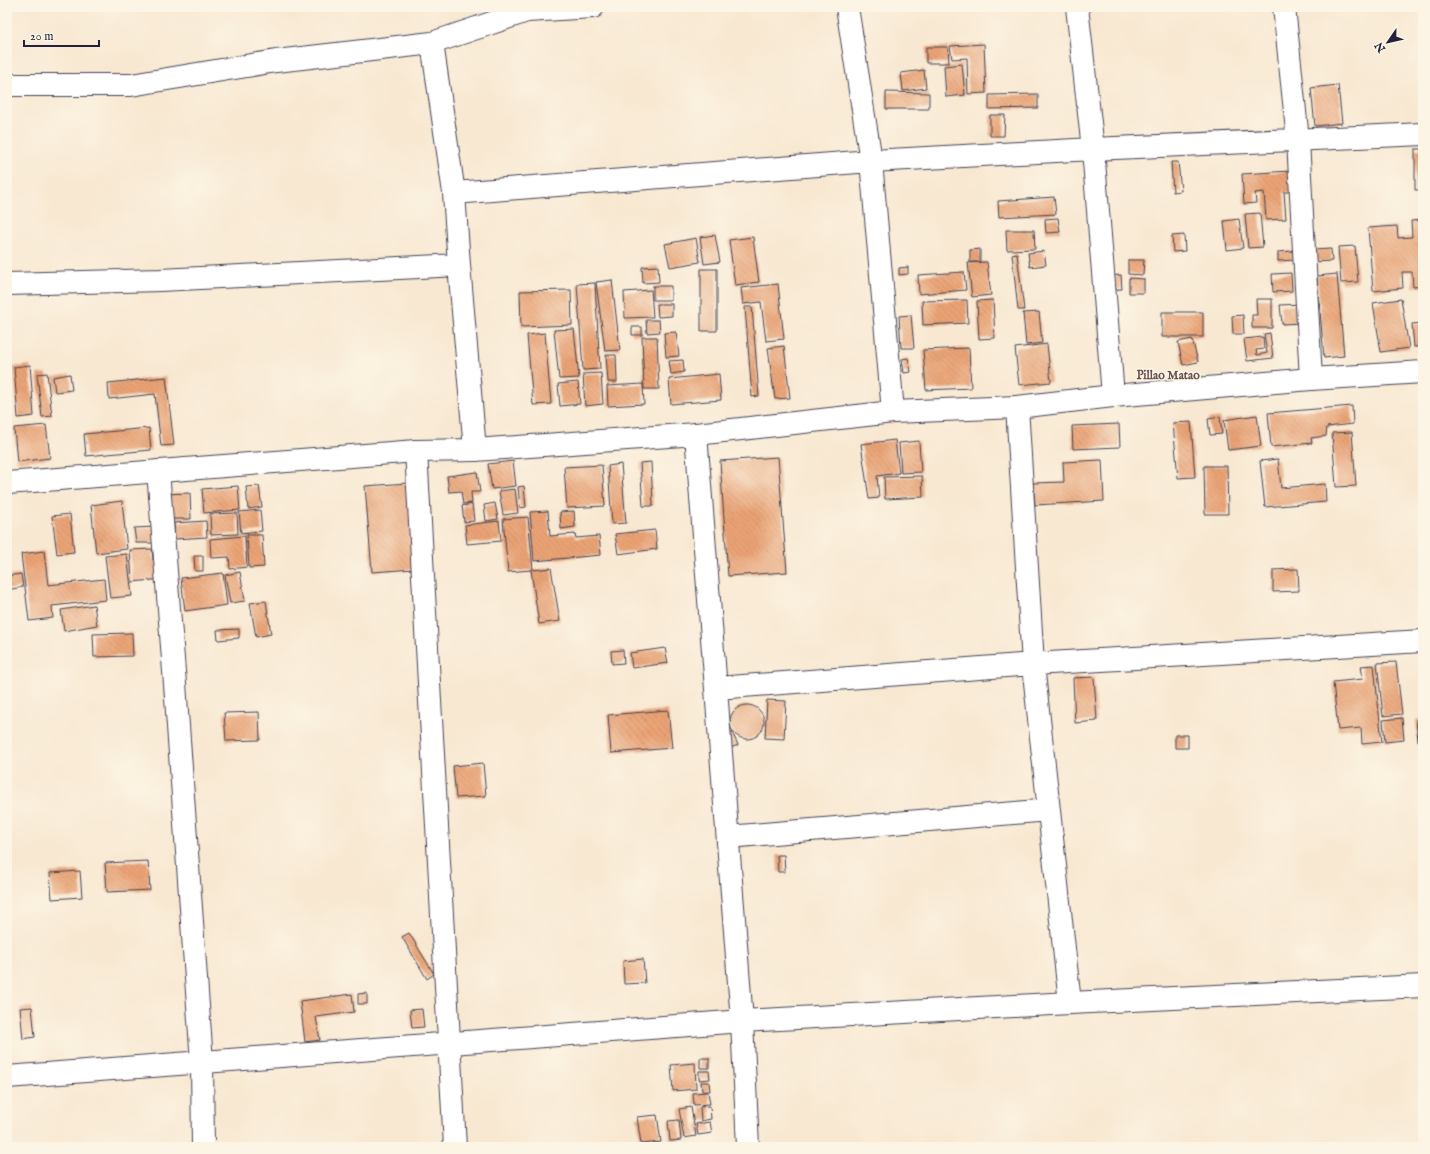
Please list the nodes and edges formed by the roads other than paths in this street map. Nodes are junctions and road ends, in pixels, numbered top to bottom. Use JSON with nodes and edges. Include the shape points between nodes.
{"nodes":[{"id":1,"x":593,"y":7,"type":"edge"},
{"id":2,"x":847,"y":7,"type":"edge"},
{"id":3,"x":1077,"y":7,"type":"edge"},
{"id":4,"x":1284,"y":7,"type":"edge"},
{"id":5,"x":432,"y":43,"type":"junction"},
{"id":6,"x":7,"y":85,"type":"edge"},
{"id":7,"x":1423,"y":134,"type":"edge"},
{"id":8,"x":1298,"y":140,"type":"junction"},
{"id":9,"x":1092,"y":149,"type":"junction"},
{"id":10,"x":871,"y":161,"type":"junction"},
{"id":11,"x":454,"y":193,"type":"junction"},
{"id":12,"x":459,"y":265,"type":"junction"},
{"id":13,"x":7,"y":284,"type":"edge"},
{"id":14,"x":1423,"y":372,"type":"edge"},
{"id":15,"x":1311,"y":379,"type":"junction"},
{"id":16,"x":1113,"y":396,"type":"junction"},
{"id":17,"x":1016,"y":407,"type":"junction"},
{"id":18,"x":893,"y":412,"type":"junction"},
{"id":19,"x":696,"y":434,"type":"junction"},
{"id":20,"x":475,"y":450,"type":"junction"},
{"id":21,"x":416,"y":451,"type":"junction"},
{"id":22,"x":158,"y":471,"type":"junction"},
{"id":23,"x":7,"y":483,"type":"edge"},
{"id":24,"x":1423,"y":641,"type":"edge"},
{"id":25,"x":1034,"y":664,"type":"junction"},
{"id":26,"x":717,"y":688,"type":"junction"},
{"id":27,"x":1049,"y":810,"type":"junction"},
{"id":28,"x":728,"y":837,"type":"junction"},
{"id":29,"x":1423,"y":986,"type":"edge"},
{"id":30,"x":1070,"y":1003,"type":"junction"},
{"id":31,"x":742,"y":1021,"type":"junction"},
{"id":32,"x":448,"y":1042,"type":"junction"},
{"id":33,"x":202,"y":1062,"type":"junction"},
{"id":34,"x":7,"y":1077,"type":"edge"},
{"id":35,"x":203,"y":1147,"type":"edge"},
{"id":36,"x":455,"y":1147,"type":"edge"},
{"id":37,"x":748,"y":1147,"type":"edge"}],
"edges":[{"from":1,"to":5,"type":"street","via":[[526,12]]},
{"from":2,"to":10,"type":"street"},
{"from":3,"to":9,"type":"street"},
{"from":4,"to":8,"type":"street"},
{"from":5,"to":6,"type":"street","via":[[276,61],[131,85]]},
{"from":5,"to":11,"type":"street"},
{"from":7,"to":8,"type":"street"},
{"from":8,"to":9,"type":"street"},
{"from":8,"to":15,"type":"street"},
{"from":9,"to":10,"type":"street"},
{"from":9,"to":16,"type":"street"},
{"from":10,"to":11,"type":"street"},
{"from":10,"to":18,"type":"street"},
{"from":11,"to":12,"type":"street"},
{"from":12,"to":13,"type":"street","via":[[160,280]]},
{"from":12,"to":20,"type":"street"},
{"from":14,"to":15,"type":"street"},
{"from":15,"to":16,"type":"street"},
{"from":16,"to":17,"type":"street"},
{"from":17,"to":18,"type":"street"},
{"from":17,"to":25,"type":"street"},
{"from":18,"to":19,"type":"street"},
{"from":19,"to":20,"type":"street"},
{"from":19,"to":26,"type":"street"},
{"from":20,"to":21,"type":"street"},
{"from":21,"to":22,"type":"street"},
{"from":21,"to":32,"type":"street"},
{"from":22,"to":23,"type":"street"},
{"from":22,"to":33,"type":"street"},
{"from":24,"to":25,"type":"street"},
{"from":25,"to":26,"type":"street"},
{"from":25,"to":27,"type":"street"},
{"from":26,"to":28,"type":"street"},
{"from":27,"to":28,"type":"street"},
{"from":27,"to":30,"type":"street"},
{"from":28,"to":31,"type":"street"},
{"from":29,"to":30,"type":"street"},
{"from":30,"to":31,"type":"street"},
{"from":31,"to":32,"type":"street"},
{"from":31,"to":37,"type":"street"},
{"from":32,"to":33,"type":"street"},
{"from":32,"to":36,"type":"street"},
{"from":33,"to":34,"type":"street"},
{"from":33,"to":35,"type":"street"}]}
